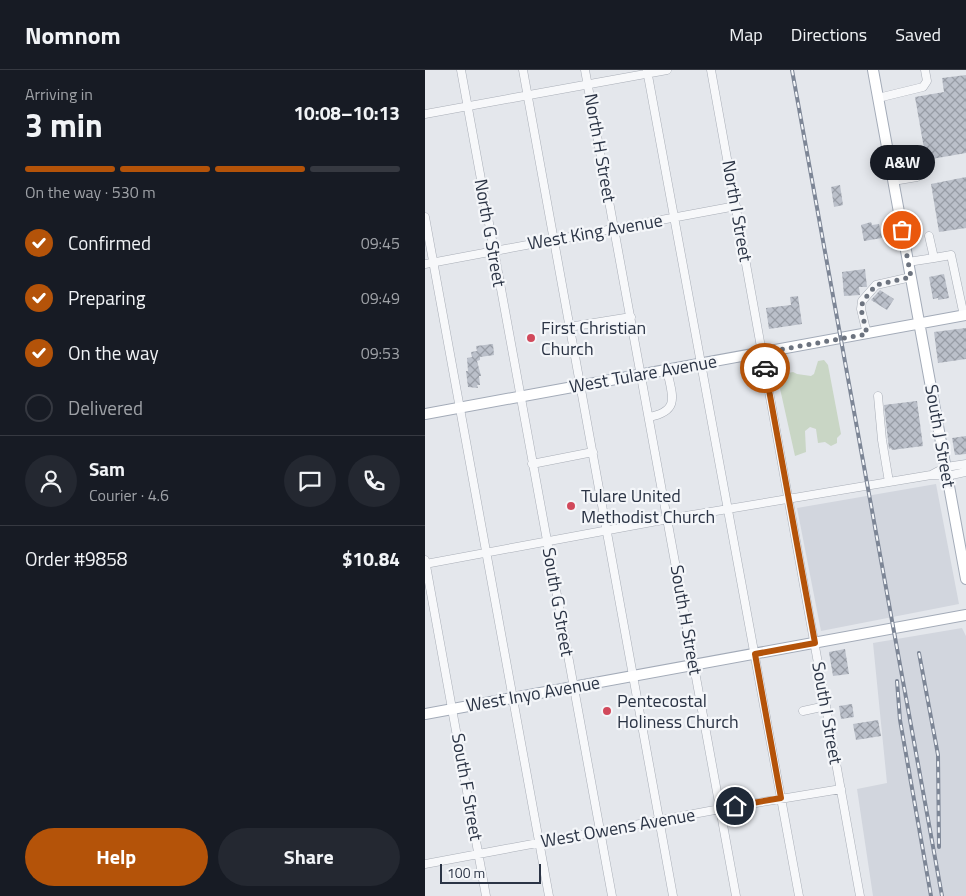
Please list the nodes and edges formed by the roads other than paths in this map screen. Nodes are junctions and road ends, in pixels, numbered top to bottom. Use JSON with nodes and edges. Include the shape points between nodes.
{"nodes":[{"id":1,"x":461,"y":70,"type":"edge"},
{"id":2,"x":523,"y":70,"type":"edge"},
{"id":3,"x":585,"y":70,"type":"edge"},
{"id":4,"x":667,"y":70,"type":"edge"},
{"id":5,"x":711,"y":70,"type":"edge"},
{"id":6,"x":873,"y":70,"type":"edge"},
{"id":7,"x":925,"y":70,"type":"edge"},
{"id":8,"x":647,"y":72,"type":"edge"},
{"id":9,"x":588,"y":84,"type":"junction"},
{"id":10,"x":528,"y":95,"type":"junction"},
{"id":11,"x":878,"y":98,"type":"junction"},
{"id":12,"x":467,"y":106,"type":"junction"},
{"id":13,"x":425,"y":114,"type":"edge"},
{"id":14,"x":917,"y":177,"type":"dead end"},
{"id":15,"x":893,"y":181,"type":"junction"},
{"id":16,"x":735,"y":206,"type":"junction"},
{"id":17,"x":425,"y":217,"type":"edge"},
{"id":18,"x":674,"y":218,"type":"junction"},
{"id":19,"x":614,"y":229,"type":"junction"},
{"id":20,"x":929,"y":236,"type":"dead end"},
{"id":21,"x":553,"y":240,"type":"junction"},
{"id":22,"x":494,"y":251,"type":"junction"},
{"id":23,"x":934,"y":258,"type":"junction"},
{"id":24,"x":908,"y":262,"type":"junction"},
{"id":25,"x":429,"y":263,"type":"edge"},
{"id":26,"x":911,"y":277,"type":"junction"},
{"id":27,"x":965,"y":315,"type":"edge"},
{"id":28,"x":631,"y":317,"type":"junction"},
{"id":29,"x":919,"y":324,"type":"junction"},
{"id":30,"x":569,"y":328,"type":"junction"},
{"id":31,"x":867,"y":334,"type":"junction"},
{"id":32,"x":762,"y":353,"type":"junction"},
{"id":33,"x":700,"y":364,"type":"junction"},
{"id":34,"x":667,"y":370,"type":"junction"},
{"id":35,"x":641,"y":374,"type":"junction"},
{"id":36,"x":580,"y":385,"type":"junction"},
{"id":37,"x":520,"y":396,"type":"junction"},
{"id":38,"x":878,"y":396,"type":"dead end"},
{"id":39,"x":459,"y":408,"type":"junction"},
{"id":40,"x":425,"y":414,"type":"edge"},
{"id":41,"x":649,"y":417,"type":"junction"},
{"id":42,"x":593,"y":452,"type":"junction"},
{"id":43,"x":532,"y":464,"type":"junction"},
{"id":44,"x":966,"y":464,"type":"edge"},
{"id":45,"x":946,"y":472,"type":"junction"},
{"id":46,"x":966,"y":472,"type":"edge"},
{"id":47,"x":889,"y":482,"type":"junction"},
{"id":48,"x":789,"y":498,"type":"junction"},
{"id":49,"x":727,"y":509,"type":"junction"},
{"id":50,"x":667,"y":519,"type":"junction"},
{"id":51,"x":608,"y":531,"type":"junction"},
{"id":52,"x":547,"y":541,"type":"junction"},
{"id":53,"x":486,"y":553,"type":"junction"},
{"id":54,"x":425,"y":562,"type":"edge"},
{"id":55,"x":966,"y":579,"type":"edge"},
{"id":56,"x":966,"y":615,"type":"edge"},
{"id":57,"x":815,"y":643,"type":"junction"},
{"id":58,"x":755,"y":654,"type":"junction"},
{"id":59,"x":694,"y":665,"type":"junction"},
{"id":60,"x":634,"y":676,"type":"junction"},
{"id":61,"x":573,"y":687,"type":"junction"},
{"id":62,"x":513,"y":698,"type":"junction"},
{"id":63,"x":826,"y":706,"type":"junction"},
{"id":64,"x":452,"y":709,"type":"junction"},
{"id":65,"x":803,"y":711,"type":"dead end"},
{"id":66,"x":425,"y":714,"type":"edge"},
{"id":67,"x":841,"y":789,"type":"junction"},
{"id":68,"x":781,"y":798,"type":"junction"},
{"id":69,"x":720,"y":809,"type":"junction"},
{"id":70,"x":659,"y":820,"type":"junction"},
{"id":71,"x":599,"y":831,"type":"junction"},
{"id":72,"x":539,"y":842,"type":"junction"},
{"id":73,"x":479,"y":854,"type":"junction"},
{"id":74,"x":425,"y":864,"type":"edge"},
{"id":75,"x":486,"y":896,"type":"edge"},
{"id":76,"x":549,"y":896,"type":"edge"},
{"id":77,"x":611,"y":896,"type":"edge"},
{"id":78,"x":673,"y":896,"type":"edge"},
{"id":79,"x":736,"y":896,"type":"edge"},
{"id":80,"x":799,"y":896,"type":"edge"},
{"id":81,"x":860,"y":896,"type":"edge"}],
"edges":[{"from":1,"to":12,"type":"street","name":"North G Street"},
{"from":2,"to":10,"type":"street"},
{"from":3,"to":9,"type":"street","name":"North H Street"},
{"from":4,"to":8,"type":"street"},
{"from":5,"to":16,"type":"street","name":"North I Street"},
{"from":6,"to":11,"type":"main road","name":"South J Street"},
{"from":7,"to":11,"type":"street","via":[[927,81],[923,87]]},
{"from":8,"to":9,"type":"street"},
{"from":8,"to":18,"type":"street"},
{"from":9,"to":10,"type":"street"},
{"from":9,"to":19,"type":"street","name":"North H Street"},
{"from":10,"to":12,"type":"street"},
{"from":10,"to":21,"type":"street"},
{"from":11,"to":15,"type":"main road","name":"South J Street"},
{"from":12,"to":13,"type":"street"},
{"from":12,"to":22,"type":"street","name":"North G Street"},
{"from":14,"to":15,"type":"street"},
{"from":15,"to":24,"type":"main road","name":"South J Street"},
{"from":16,"to":18,"type":"street","name":"West King Avenue"},
{"from":16,"to":32,"type":"street","name":"North I Street"},
{"from":17,"to":25,"type":"street"},
{"from":18,"to":19,"type":"street","name":"West King Avenue"},
{"from":18,"to":33,"type":"street"},
{"from":19,"to":21,"type":"street","name":"West King Avenue"},
{"from":19,"to":28,"type":"street","name":"North H Street"},
{"from":20,"to":23,"type":"street"},
{"from":21,"to":22,"type":"street","name":"West King Avenue"},
{"from":21,"to":30,"type":"street"},
{"from":22,"to":25,"type":"street","name":"West King Avenue"},
{"from":22,"to":37,"type":"street","name":"North G Street"},
{"from":23,"to":24,"type":"street"},
{"from":23,"to":27,"type":"street","via":[[951,255]]},
{"from":24,"to":26,"type":"main road","name":"South J Street"},
{"from":25,"to":39,"type":"street"},
{"from":26,"to":29,"type":"main road","name":"South J Street"},
{"from":26,"to":31,"type":"street","via":[[876,285],[863,301],[861,309]]},
{"from":27,"to":29,"type":"main road","name":"West Tulare Avenue"},
{"from":28,"to":30,"type":"street"},
{"from":28,"to":35,"type":"street","name":"North H Street"},
{"from":29,"to":31,"type":"main road","name":"West Tulare Avenue"},
{"from":29,"to":45,"type":"main road","name":"South J Street"},
{"from":30,"to":36,"type":"street"},
{"from":31,"to":32,"type":"main road","name":"West Tulare Avenue"},
{"from":32,"to":33,"type":"main road","name":"West Tulare Avenue"},
{"from":32,"to":48,"type":"street","name":"South I Street"},
{"from":33,"to":34,"type":"main road","name":"West Tulare Avenue"},
{"from":33,"to":49,"type":"street"},
{"from":34,"to":35,"type":"main road","name":"West Tulare Avenue"},
{"from":34,"to":41,"type":"street","via":[[671,408],[663,415]]},
{"from":35,"to":36,"type":"main road","name":"West Tulare Avenue"},
{"from":35,"to":41,"type":"street","name":"South H Street"},
{"from":36,"to":37,"type":"main road","name":"West Tulare Avenue"},
{"from":36,"to":42,"type":"street"},
{"from":37,"to":39,"type":"main road","name":"West Tulare Avenue"},
{"from":37,"to":43,"type":"street","name":"South G Street"},
{"from":38,"to":47,"type":"street"},
{"from":39,"to":40,"type":"main road","name":"West Tulare Avenue"},
{"from":39,"to":53,"type":"street"},
{"from":41,"to":50,"type":"street","name":"South H Street"},
{"from":42,"to":43,"type":"street"},
{"from":42,"to":51,"type":"street"},
{"from":43,"to":52,"type":"street","name":"South G Street"},
{"from":44,"to":45,"type":"street"},
{"from":45,"to":46,"type":"street"},
{"from":45,"to":47,"type":"street"},
{"from":45,"to":55,"type":"main road","name":"South J Street"},
{"from":47,"to":48,"type":"street"},
{"from":48,"to":49,"type":"street"},
{"from":48,"to":57,"type":"street","name":"South I Street"},
{"from":49,"to":50,"type":"street"},
{"from":49,"to":58,"type":"street"},
{"from":50,"to":51,"type":"street"},
{"from":50,"to":59,"type":"street","name":"South H Street"},
{"from":51,"to":52,"type":"street"},
{"from":51,"to":60,"type":"street"},
{"from":52,"to":53,"type":"street"},
{"from":52,"to":61,"type":"street","name":"South G Street"},
{"from":53,"to":54,"type":"street"},
{"from":53,"to":62,"type":"street"},
{"from":54,"to":64,"type":"street","name":"South F Street"},
{"from":56,"to":57,"type":"main road","name":"West Inyo Avenue"},
{"from":57,"to":58,"type":"main road","name":"West Inyo Avenue"},
{"from":57,"to":63,"type":"street","name":"South I Street"},
{"from":58,"to":59,"type":"main road","name":"West Inyo Avenue"},
{"from":58,"to":68,"type":"street"},
{"from":59,"to":60,"type":"main road","name":"West Inyo Avenue"},
{"from":59,"to":69,"type":"street","name":"South H Street"},
{"from":60,"to":61,"type":"main road","name":"West Inyo Avenue"},
{"from":60,"to":70,"type":"street"},
{"from":61,"to":62,"type":"main road","name":"West Inyo Avenue"},
{"from":61,"to":71,"type":"street","name":"South G Street"},
{"from":62,"to":64,"type":"main road","name":"West Inyo Avenue"},
{"from":62,"to":72,"type":"street"},
{"from":63,"to":65,"type":"street"},
{"from":63,"to":67,"type":"street","name":"South I Street"},
{"from":64,"to":66,"type":"main road","name":"West Inyo Avenue"},
{"from":64,"to":73,"type":"street","name":"South F Street"},
{"from":67,"to":68,"type":"street","name":"West Owens Avenue"},
{"from":67,"to":81,"type":"street","name":"South I Street"},
{"from":68,"to":69,"type":"street","name":"West Owens Avenue"},
{"from":68,"to":80,"type":"street"},
{"from":69,"to":70,"type":"street","name":"West Owens Avenue"},
{"from":69,"to":79,"type":"street","name":"South H Street"},
{"from":70,"to":71,"type":"street","name":"West Owens Avenue"},
{"from":70,"to":78,"type":"street"},
{"from":71,"to":72,"type":"street","name":"West Owens Avenue"},
{"from":71,"to":77,"type":"street","name":"South G Street"},
{"from":72,"to":73,"type":"street","name":"West Owens Avenue"},
{"from":72,"to":76,"type":"street"},
{"from":73,"to":74,"type":"street","name":"West Owens Avenue"},
{"from":73,"to":75,"type":"street","name":"South F Street"}]}
